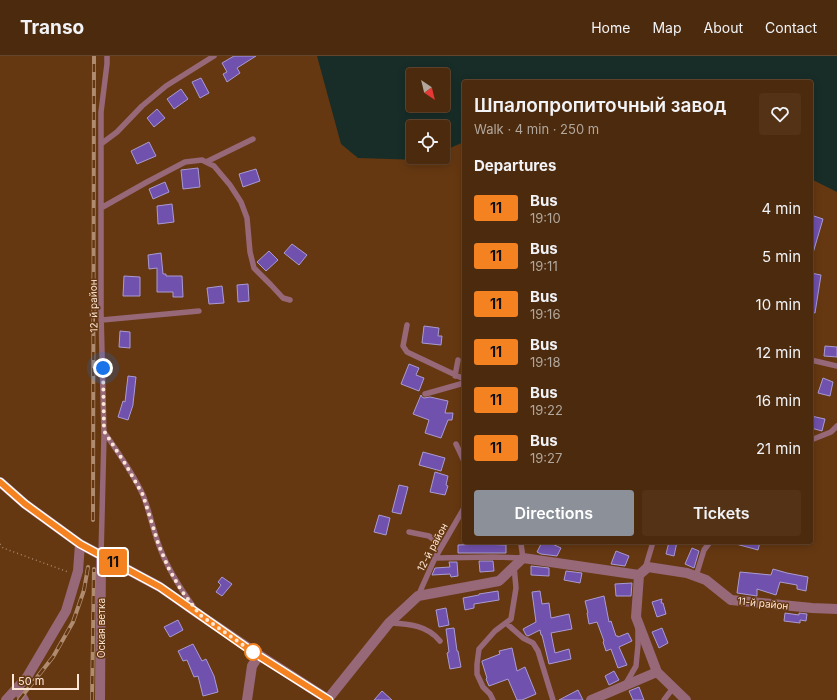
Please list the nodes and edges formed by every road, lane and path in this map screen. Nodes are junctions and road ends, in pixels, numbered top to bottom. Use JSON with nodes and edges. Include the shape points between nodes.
{"nodes":[{"id":1,"x":107,"y":56,"type":"edge"},
{"id":2,"x":214,"y":56,"type":"edge"},
{"id":3,"x":253,"y":139,"type":"dead end"},
{"id":4,"x":101,"y":144,"type":"junction"},
{"id":5,"x":206,"y":162,"type":"junction"},
{"id":6,"x":101,"y":208,"type":"junction"},
{"id":7,"x":290,"y":300,"type":"dead end"},
{"id":8,"x":199,"y":311,"type":"dead end"},
{"id":9,"x":102,"y":320,"type":"junction"},
{"id":10,"x":407,"y":325,"type":"dead end"},
{"id":11,"x":458,"y":360,"type":"dead end"},
{"id":12,"x":813,"y":360,"type":"edge"},
{"id":13,"x":837,"y":366,"type":"edge"},
{"id":14,"x":455,"y":376,"type":"junction"},
{"id":15,"x":462,"y":378,"type":"edge"},
{"id":16,"x":462,"y":384,"type":"edge"},
{"id":17,"x":425,"y":394,"type":"dead end"},
{"id":18,"x":837,"y":426,"type":"edge"},
{"id":19,"x":104,"y":431,"type":"junction"},
{"id":20,"x":813,"y":439,"type":"edge"},
{"id":21,"x":456,"y":444,"type":"dead end"},
{"id":22,"x":462,"y":457,"type":"edge"},
{"id":23,"x":0,"y":482,"type":"edge"},
{"id":24,"x":462,"y":511,"type":"edge"},
{"id":25,"x":409,"y":532,"type":"dead end"},
{"id":26,"x":0,"y":544,"type":"edge"},
{"id":27,"x":80,"y":544,"type":"junction"},
{"id":28,"x":521,"y":544,"type":"edge"},
{"id":29,"x":652,"y":544,"type":"edge"},
{"id":30,"x":708,"y":544,"type":"edge"},
{"id":31,"x":442,"y":546,"type":"junction"},
{"id":32,"x":101,"y":556,"type":"junction"},
{"id":33,"x":435,"y":558,"type":"junction"},
{"id":34,"x":523,"y":558,"type":"junction"},
{"id":35,"x":514,"y":566,"type":"junction"},
{"id":36,"x":642,"y":573,"type":"junction"},
{"id":37,"x":77,"y":575,"type":"junction"},
{"id":38,"x":696,"y":576,"type":"junction"},
{"id":39,"x":418,"y":596,"type":"junction"},
{"id":40,"x":837,"y":609,"type":"edge"},
{"id":41,"x":200,"y":615,"type":"junction"},
{"id":42,"x":638,"y":622,"type":"junction"},
{"id":43,"x":389,"y":623,"type":"junction"},
{"id":44,"x":506,"y":623,"type":"junction"},
{"id":45,"x":440,"y":641,"type":"dead end"},
{"id":46,"x":259,"y":655,"type":"junction"},
{"id":47,"x":657,"y":672,"type":"junction"},
{"id":48,"x":625,"y":686,"type":"junction"},
{"id":49,"x":17,"y":688,"type":"junction"},
{"id":50,"x":673,"y":688,"type":"junction"},
{"id":51,"x":6,"y":700,"type":"edge"},
{"id":52,"x":24,"y":700,"type":"edge"},
{"id":53,"x":100,"y":700,"type":"edge"},
{"id":54,"x":247,"y":700,"type":"edge"},
{"id":55,"x":328,"y":700,"type":"edge"},
{"id":56,"x":493,"y":700,"type":"edge"},
{"id":57,"x":552,"y":700,"type":"edge"},
{"id":58,"x":591,"y":700,"type":"edge"},
{"id":59,"x":664,"y":700,"type":"edge"},
{"id":60,"x":686,"y":700,"type":"edge"}],
"edges":[{"from":1,"to":4,"type":"lane","name":"12-й район","via":[[101,112]]},
{"from":2,"to":4,"type":"lane","via":[[166,86]]},
{"from":3,"to":5,"type":"lane"},
{"from":4,"to":6,"type":"lane","name":"12-й район"},
{"from":5,"to":6,"type":"lane","via":[[185,162]]},
{"from":5,"to":7,"type":"lane","via":[[214,166],[241,202],[247,218],[254,268],[283,298]]},
{"from":6,"to":9,"type":"lane","name":"12-й район"},
{"from":8,"to":9,"type":"lane"},
{"from":9,"to":19,"type":"lane","name":"12-й район"},
{"from":10,"to":14,"type":"lane","via":[[403,346],[407,352]]},
{"from":11,"to":14,"type":"lane"},
{"from":12,"to":13,"type":"lane"},
{"from":14,"to":15,"type":"lane"},
{"from":16,"to":17,"type":"lane"},
{"from":18,"to":20,"type":"lane","via":[[831,432]]},
{"from":19,"to":32,"type":"lane","name":"12-й район"},
{"from":19,"to":41,"type":"lane","via":[[143,495],[169,569]]},
{"from":21,"to":22,"type":"lane"},
{"from":23,"to":27,"type":"street","via":[[25,504]]},
{"from":24,"to":31,"type":"lane","name":"12-й район"},
{"from":25,"to":31,"type":"lane","via":[[429,536]]},
{"from":26,"to":37,"type":"path","via":[[4,548]]},
{"from":27,"to":32,"type":"street"},
{"from":27,"to":37,"type":"street"},
{"from":28,"to":34,"type":"lane"},
{"from":29,"to":36,"type":"lane"},
{"from":30,"to":38,"type":"lane","via":[[704,550]]},
{"from":31,"to":33,"type":"lane","name":"12-й район"},
{"from":32,"to":41,"type":"street","via":[[160,587]]},
{"from":32,"to":53,"type":"street","name":"Оская ветка"},
{"from":33,"to":34,"type":"lane"},
{"from":33,"to":39,"type":"lane","name":"12-й район"},
{"from":34,"to":35,"type":"street"},
{"from":34,"to":36,"type":"street"},
{"from":35,"to":39,"type":"street","via":[[499,581]]},
{"from":35,"to":44,"type":"lane","via":[[516,588],[511,619]]},
{"from":36,"to":38,"type":"street","name":"11-й район","via":[[648,567]]},
{"from":36,"to":42,"type":"street","via":[[636,617]]},
{"from":37,"to":49,"type":"street","via":[[66,611]]},
{"from":38,"to":40,"type":"street","name":"11-й район","via":[[706,580],[731,600]]},
{"from":39,"to":43,"type":"street"},
{"from":41,"to":46,"type":"street"},
{"from":42,"to":47,"type":"street"},
{"from":42,"to":48,"type":"lane","via":[[636,666]]},
{"from":43,"to":45,"type":"lane","via":[[424,628]]},
{"from":43,"to":55,"type":"street"},
{"from":44,"to":56,"type":"lane","via":[[479,649],[477,674]]},
{"from":44,"to":57,"type":"lane","via":[[523,638],[534,642]]},
{"from":46,"to":54,"type":"street","via":[[252,666]]},
{"from":46,"to":55,"type":"street"},
{"from":47,"to":48,"type":"street"},
{"from":47,"to":50,"type":"street"},
{"from":48,"to":58,"type":"street"},
{"from":49,"to":51,"type":"street"},
{"from":49,"to":52,"type":"street"},
{"from":50,"to":59,"type":"lane"},
{"from":50,"to":60,"type":"street"}]}
